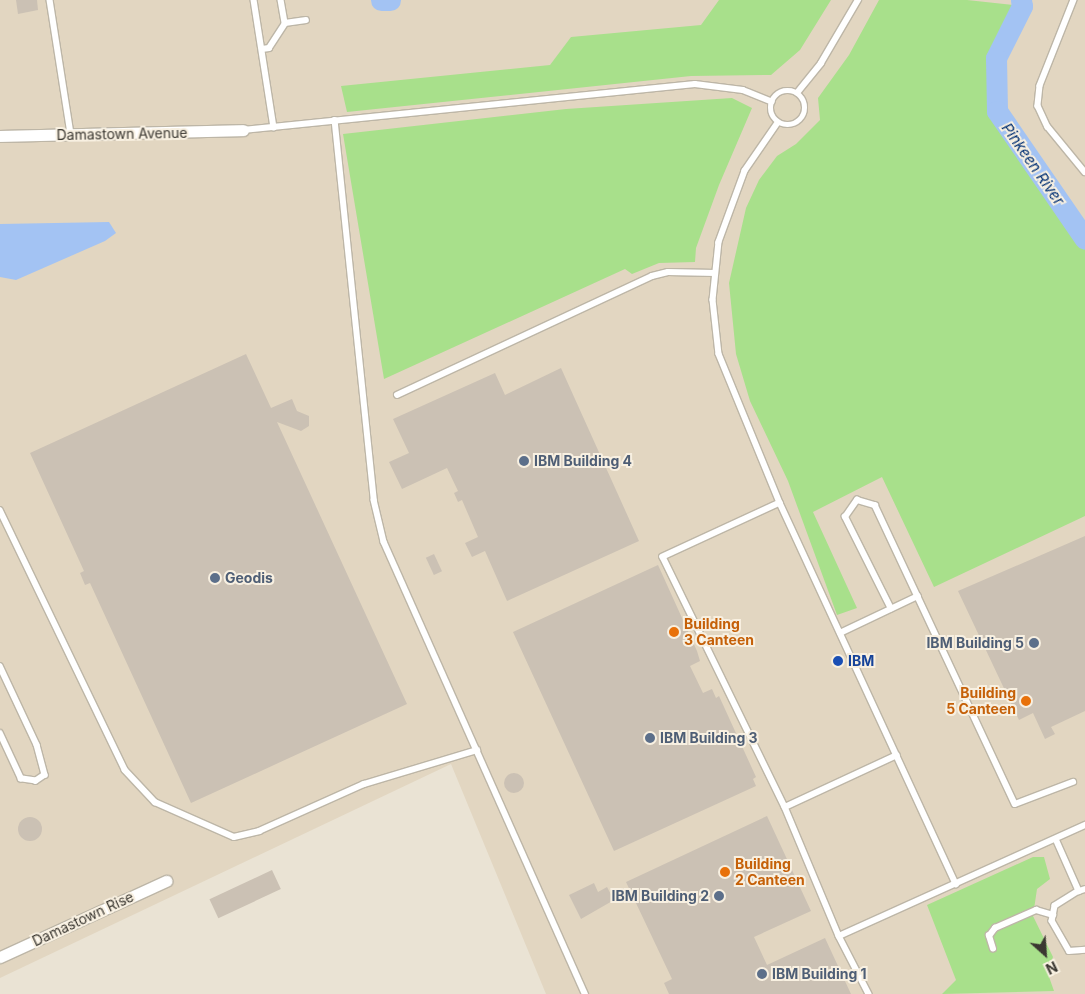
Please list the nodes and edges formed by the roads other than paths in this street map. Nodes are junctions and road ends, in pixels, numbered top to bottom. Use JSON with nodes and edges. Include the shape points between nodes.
{"nodes":[{"id":1,"x":50,"y":0,"type":"edge"},
{"id":2,"x":254,"y":0,"type":"edge"},
{"id":3,"x":281,"y":0,"type":"edge"},
{"id":4,"x":858,"y":0,"type":"edge"},
{"id":5,"x":1074,"y":0,"type":"edge"},
{"id":6,"x":306,"y":20,"type":"dead end"},
{"id":7,"x":285,"y":23,"type":"junction"},
{"id":8,"x":262,"y":49,"type":"junction"},
{"id":9,"x":797,"y":94,"type":"junction"},
{"id":10,"x":772,"y":102,"type":"junction"},
{"id":11,"x":335,"y":120,"type":"junction"},
{"id":12,"x":778,"y":123,"type":"junction"},
{"id":13,"x":274,"y":127,"type":"junction"},
{"id":14,"x":244,"y":130,"type":"joint"},
{"id":15,"x":71,"y":134,"type":"junction"},
{"id":16,"x":0,"y":136,"type":"edge"},
{"id":17,"x":1085,"y":172,"type":"edge"},
{"id":18,"x":715,"y":273,"type":"junction"},
{"id":19,"x":397,"y":394,"type":"dead end"},
{"id":20,"x":780,"y":504,"type":"junction"},
{"id":21,"x":0,"y":510,"type":"edge"},
{"id":22,"x":918,"y":596,"type":"junction"},
{"id":23,"x":891,"y":609,"type":"junction"},
{"id":24,"x":840,"y":633,"type":"junction"},
{"id":25,"x":0,"y":666,"type":"edge"},
{"id":26,"x":0,"y":734,"type":"edge"},
{"id":27,"x":477,"y":750,"type":"junction"},
{"id":28,"x":896,"y":755,"type":"junction"},
{"id":29,"x":1073,"y":782,"type":"dead end"},
{"id":30,"x":784,"y":807,"type":"junction"},
{"id":31,"x":1085,"y":825,"type":"edge"},
{"id":32,"x":1056,"y":838,"type":"junction"},
{"id":33,"x":166,"y":881,"type":"dead end"},
{"id":34,"x":956,"y":884,"type":"junction"},
{"id":35,"x":1082,"y":889,"type":"edge"},
{"id":36,"x":1052,"y":915,"type":"junction"},
{"id":37,"x":839,"y":936,"type":"junction"},
{"id":38,"x":993,"y":949,"type":"dead end"},
{"id":39,"x":1085,"y":950,"type":"edge"},
{"id":40,"x":0,"y":957,"type":"edge"},
{"id":41,"x":585,"y":994,"type":"edge"},
{"id":42,"x":869,"y":994,"type":"edge"}],
"edges":[{"from":1,"to":15,"type":"lane"},
{"from":2,"to":8,"type":"lane"},
{"from":3,"to":7,"type":"lane"},
{"from":4,"to":9,"type":"lane","via":[[821,63]]},
{"from":5,"to":17,"type":"lane","via":[[1040,86],[1038,106],[1048,127]]},
{"from":6,"to":7,"type":"lane"},
{"from":7,"to":8,"type":"lane","via":[[269,48]]},
{"from":8,"to":13,"type":"lane"},
{"from":9,"to":10,"type":"lane","via":[[780,93]]},
{"from":9,"to":12,"type":"lane","via":[[805,107],[803,118],[789,126]]},
{"from":10,"to":11,"type":"lane","via":[[743,90],[695,84]]},
{"from":10,"to":12,"type":"lane","via":[[771,113]]},
{"from":11,"to":13,"type":"lane"},
{"from":11,"to":27,"type":"lane","via":[[374,500],[384,542]]},
{"from":12,"to":18,"type":"lane","via":[[745,170],[718,242]]},
{"from":13,"to":14,"type":"lane"},
{"from":14,"to":15,"type":"street","name":"Damastown Avenue"},
{"from":15,"to":16,"type":"street","name":"Damastown Avenue"},
{"from":18,"to":19,"type":"lane","via":[[668,272],[652,276]]},
{"from":18,"to":20,"type":"lane","via":[[713,300],[719,354]]},
{"from":20,"to":24,"type":"lane"},
{"from":20,"to":30,"type":"lane","via":[[663,557]]},
{"from":21,"to":27,"type":"lane","via":[[126,770],[155,802],[234,837],[258,831],[364,784]]},
{"from":22,"to":23,"type":"lane"},
{"from":22,"to":23,"type":"lane","via":[[875,505],[857,500],[845,517]]},
{"from":22,"to":29,"type":"lane","via":[[1015,804]]},
{"from":23,"to":24,"type":"lane"},
{"from":24,"to":28,"type":"lane"},
{"from":25,"to":26,"type":"lane","via":[[37,744],[45,774],[36,781],[21,779]]},
{"from":27,"to":41,"type":"lane"},
{"from":28,"to":30,"type":"lane"},
{"from":28,"to":34,"type":"lane"},
{"from":30,"to":37,"type":"lane"},
{"from":31,"to":32,"type":"lane"},
{"from":32,"to":34,"type":"lane"},
{"from":32,"to":35,"type":"lane"},
{"from":33,"to":40,"type":"street","name":"Damastown Rise"},
{"from":34,"to":37,"type":"lane"},
{"from":35,"to":36,"type":"lane","via":[[1055,906]]},
{"from":36,"to":38,"type":"lane","via":[[1036,910],[994,928],[989,936]]},
{"from":36,"to":39,"type":"lane","via":[[1056,932],[1068,951]]},
{"from":37,"to":42,"type":"lane"}]}
